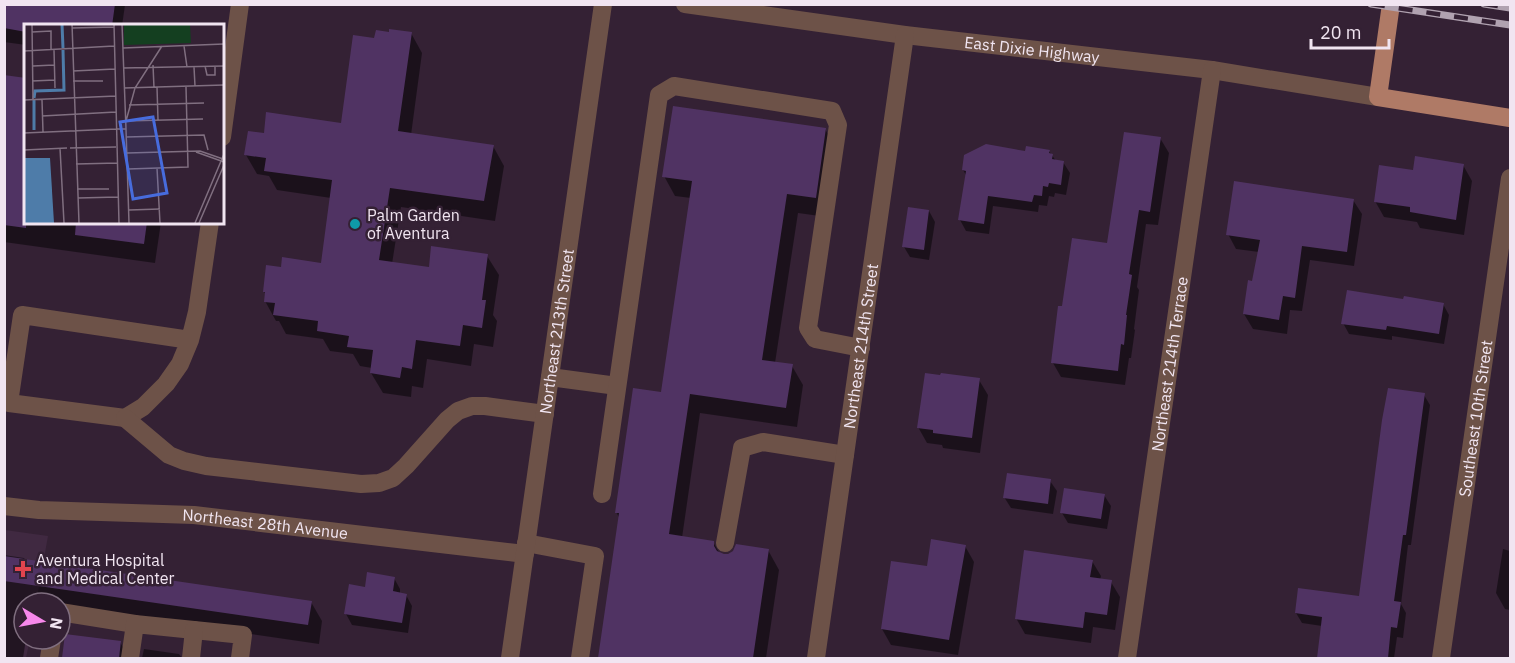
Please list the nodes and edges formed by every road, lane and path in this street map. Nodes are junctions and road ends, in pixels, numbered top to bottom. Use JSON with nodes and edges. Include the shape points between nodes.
{"nodes":[{"id":1,"x":240,"y":4,"type":"edge"},
{"id":2,"x":603,"y":4,"type":"edge"},
{"id":3,"x":685,"y":4,"type":"edge"},
{"id":4,"x":1390,"y":4,"type":"edge"},
{"id":5,"x":905,"y":35,"type":"junction"},
{"id":6,"x":1212,"y":70,"type":"junction"},
{"id":7,"x":1378,"y":97,"type":"junction"},
{"id":8,"x":1510,"y":118,"type":"edge"},
{"id":9,"x":224,"y":122,"type":"edge"},
{"id":10,"x":1510,"y":178,"type":"edge"},
{"id":11,"x":210,"y":224,"type":"edge"},
{"id":12,"x":1505,"y":256,"type":"edge"},
{"id":13,"x":190,"y":340,"type":"junction"},
{"id":14,"x":861,"y":348,"type":"junction"},
{"id":15,"x":550,"y":377,"type":"junction"},
{"id":16,"x":618,"y":386,"type":"junction"},
{"id":17,"x":545,"y":414,"type":"junction"},
{"id":18,"x":125,"y":418,"type":"junction"},
{"id":19,"x":845,"y":454,"type":"junction"},
{"id":20,"x":602,"y":494,"type":"dead end"},
{"id":21,"x":4,"y":506,"type":"edge"},
{"id":22,"x":725,"y":543,"type":"dead end"},
{"id":23,"x":525,"y":549,"type":"junction"},
{"id":24,"x":72,"y":614,"type":"edge"},
{"id":25,"x":135,"y":624,"type":"junction"},
{"id":26,"x":194,"y":630,"type":"junction"},
{"id":27,"x":130,"y":658,"type":"edge"},
{"id":28,"x":191,"y":658,"type":"edge"},
{"id":29,"x":240,"y":658,"type":"edge"},
{"id":30,"x":510,"y":658,"type":"edge"},
{"id":31,"x":580,"y":658,"type":"edge"},
{"id":32,"x":816,"y":658,"type":"edge"},
{"id":33,"x":1127,"y":658,"type":"edge"},
{"id":34,"x":1441,"y":658,"type":"edge"}],
"edges":[{"from":1,"to":9,"type":"street"},
{"from":2,"to":15,"type":"street","name":"Northeast 213th Street"},
{"from":3,"to":5,"type":"street","name":"East Dixie Highway"},
{"from":4,"to":7,"type":"main road"},
{"from":5,"to":6,"type":"street","name":"East Dixie Highway"},
{"from":5,"to":14,"type":"street","name":"Northeast 214th Street"},
{"from":6,"to":7,"type":"street","name":"East Dixie Highway"},
{"from":6,"to":33,"type":"street","name":"Northeast 214th Terrace"},
{"from":7,"to":8,"type":"main road"},
{"from":10,"to":12,"type":"street","name":"Southeast 10th Street"},
{"from":11,"to":13,"type":"street"},
{"from":12,"to":34,"type":"street","name":"Southeast 10th Street"},
{"from":13,"to":18,"type":"street","via":[[166,384],[143,407]]},
{"from":13,"to":18,"type":"street","via":[[22,315],[9,404]]},
{"from":14,"to":16,"type":"street","via":[[815,339],[808,328],[838,125],[832,111],[674,86],[659,95]]},
{"from":14,"to":19,"type":"street","name":"Northeast 214th Street"},
{"from":15,"to":16,"type":"street"},
{"from":15,"to":17,"type":"street","name":"Northeast 213th Street"},
{"from":16,"to":20,"type":"street"},
{"from":17,"to":18,"type":"street","via":[[478,406],[458,411],[393,478],[361,484],[184,461],[170,455]]},
{"from":17,"to":23,"type":"street","name":"Northeast 213th Street"},
{"from":19,"to":22,"type":"street","via":[[764,442],[742,448]]},
{"from":19,"to":32,"type":"street","name":"Northeast 214th Street"},
{"from":21,"to":23,"type":"street","name":"Northeast 28th Avenue","via":[[194,515]]},
{"from":23,"to":30,"type":"street","name":"Northeast 213th Street"},
{"from":23,"to":31,"type":"street","name":"Northeast 28th Avenue","via":[[595,556]]},
{"from":24,"to":25,"type":"street"},
{"from":25,"to":26,"type":"street"},
{"from":25,"to":27,"type":"street"},
{"from":26,"to":28,"type":"street"},
{"from":26,"to":29,"type":"street","via":[[243,635]]}]}
